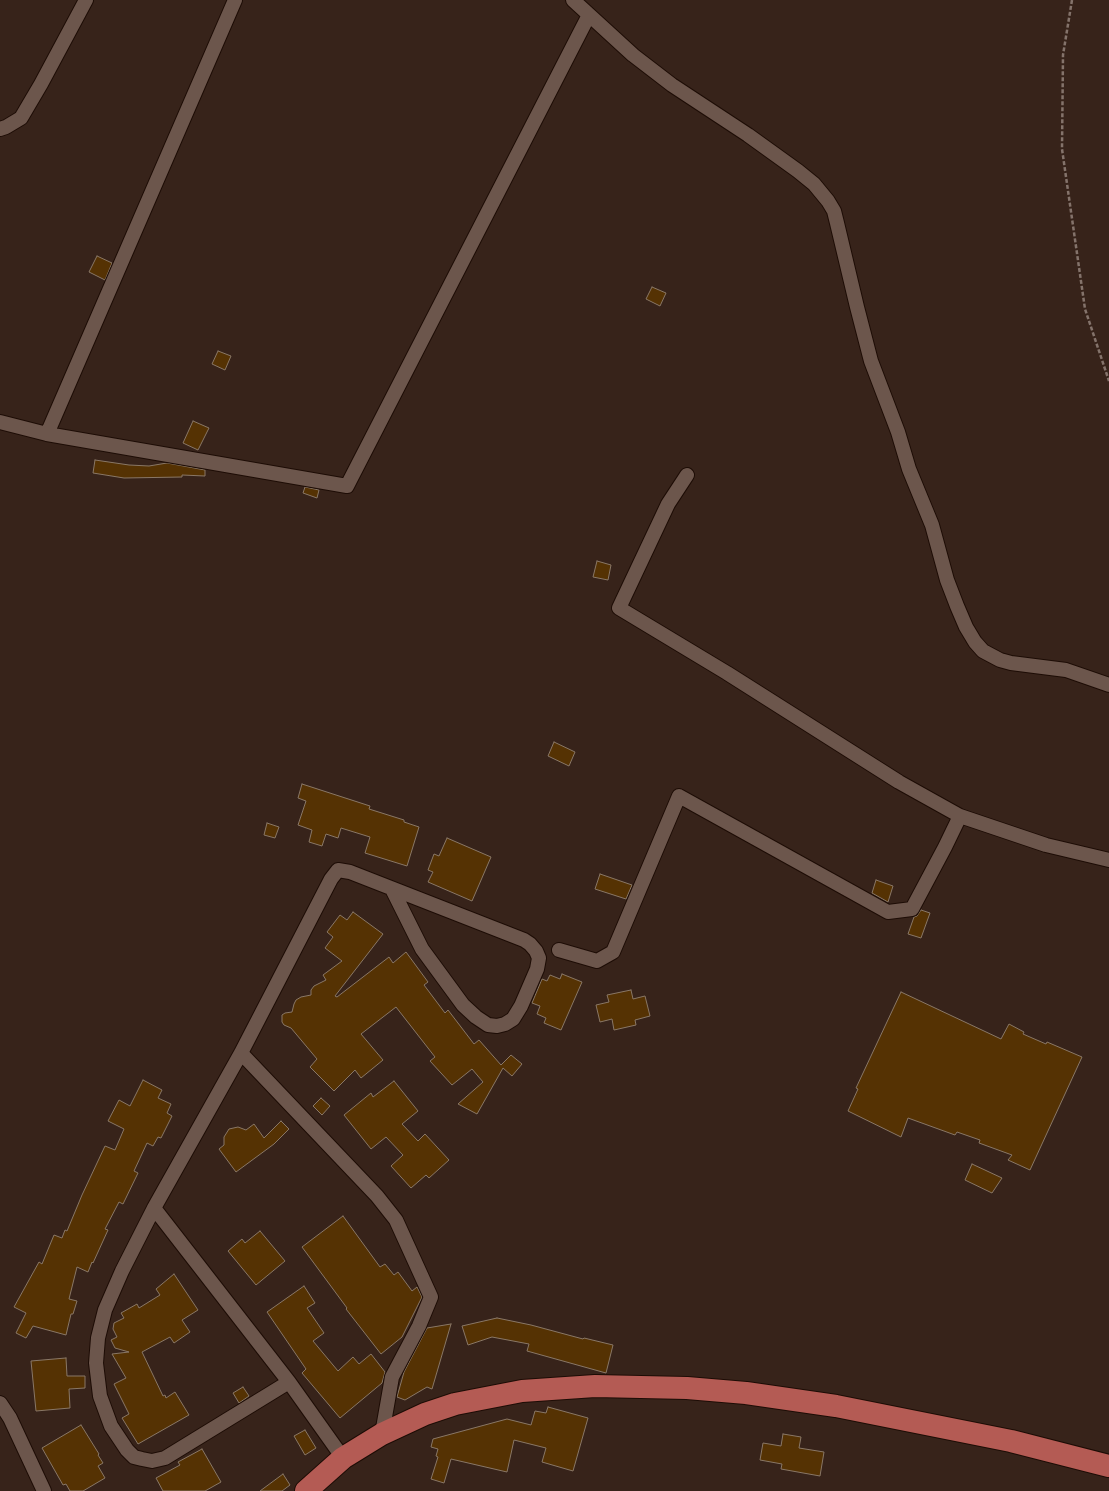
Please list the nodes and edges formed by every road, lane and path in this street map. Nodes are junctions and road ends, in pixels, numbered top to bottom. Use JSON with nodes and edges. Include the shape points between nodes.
{"nodes":[{"id":1,"x":86,"y":0,"type":"edge"},
{"id":2,"x":235,"y":0,"type":"edge"},
{"id":3,"x":573,"y":0,"type":"edge"},
{"id":4,"x":1072,"y":0,"type":"edge"},
{"id":5,"x":589,"y":15,"type":"junction"},
{"id":6,"x":0,"y":129,"type":"edge"},
{"id":7,"x":1109,"y":381,"type":"edge"},
{"id":8,"x":0,"y":422,"type":"edge"},
{"id":9,"x":47,"y":434,"type":"junction"},
{"id":10,"x":687,"y":475,"type":"dead end"},
{"id":11,"x":1109,"y":685,"type":"edge"},
{"id":12,"x":960,"y":816,"type":"junction"},
{"id":13,"x":1109,"y":860,"type":"edge"},
{"id":14,"x":392,"y":889,"type":"junction"},
{"id":15,"x":559,"y":950,"type":"dead end"},
{"id":16,"x":241,"y":1053,"type":"junction"},
{"id":17,"x":154,"y":1208,"type":"junction"},
{"id":18,"x":289,"y":1382,"type":"junction"},
{"id":19,"x":0,"y":1403,"type":"edge"},
{"id":20,"x":382,"y":1434,"type":"junction"},
{"id":21,"x":343,"y":1458,"type":"junction"},
{"id":22,"x":1109,"y":1466,"type":"edge"},
{"id":23,"x":44,"y":1491,"type":"edge"},
{"id":24,"x":306,"y":1491,"type":"edge"}],
"edges":[{"from":1,"to":6,"type":"street","via":[[21,118]]},
{"from":2,"to":9,"type":"street"},
{"from":3,"to":5,"type":"street"},
{"from":4,"to":7,"type":"path","via":[[1063,55],[1062,149],[1085,309]]},
{"from":5,"to":9,"type":"street","via":[[347,486]]},
{"from":5,"to":11,"type":"street","via":[[633,55],[672,85],[798,171],[814,184],[828,201],[834,211],[871,361],[898,432],[909,470],[932,525],[954,599],[975,642],[983,651],[1000,660],[1066,670]]},
{"from":8,"to":9,"type":"street"},
{"from":10,"to":12,"type":"street","via":[[668,504],[619,608],[727,672],[899,782]]},
{"from":12,"to":13,"type":"street","via":[[1046,845]]},
{"from":12,"to":15,"type":"street","via":[[912,909],[888,912],[679,796],[613,952],[597,961]]},
{"from":14,"to":14,"type":"street","via":[[422,949],[463,1005],[488,1025],[497,1026],[513,1019],[537,969],[539,958],[536,950],[524,940]]},
{"from":14,"to":16,"type":"street","via":[[338,870]]},
{"from":16,"to":17,"type":"street"},
{"from":16,"to":20,"type":"street","via":[[378,1196],[396,1220],[431,1297],[392,1377]]},
{"from":17,"to":18,"type":"street"},
{"from":17,"to":18,"type":"street","via":[[122,1271],[98,1338],[96,1363],[100,1396],[111,1426],[127,1450],[134,1457],[142,1459],[152,1461],[165,1458]]},
{"from":18,"to":21,"type":"street"},
{"from":19,"to":23,"type":"street","via":[[10,1418]]},
{"from":20,"to":21,"type":"main road"},
{"from":20,"to":22,"type":"main road","via":[[425,1414],[455,1404],[522,1391],[595,1386],[687,1388],[746,1393],[836,1406],[1011,1441]]},
{"from":21,"to":24,"type":"main road"}]}
